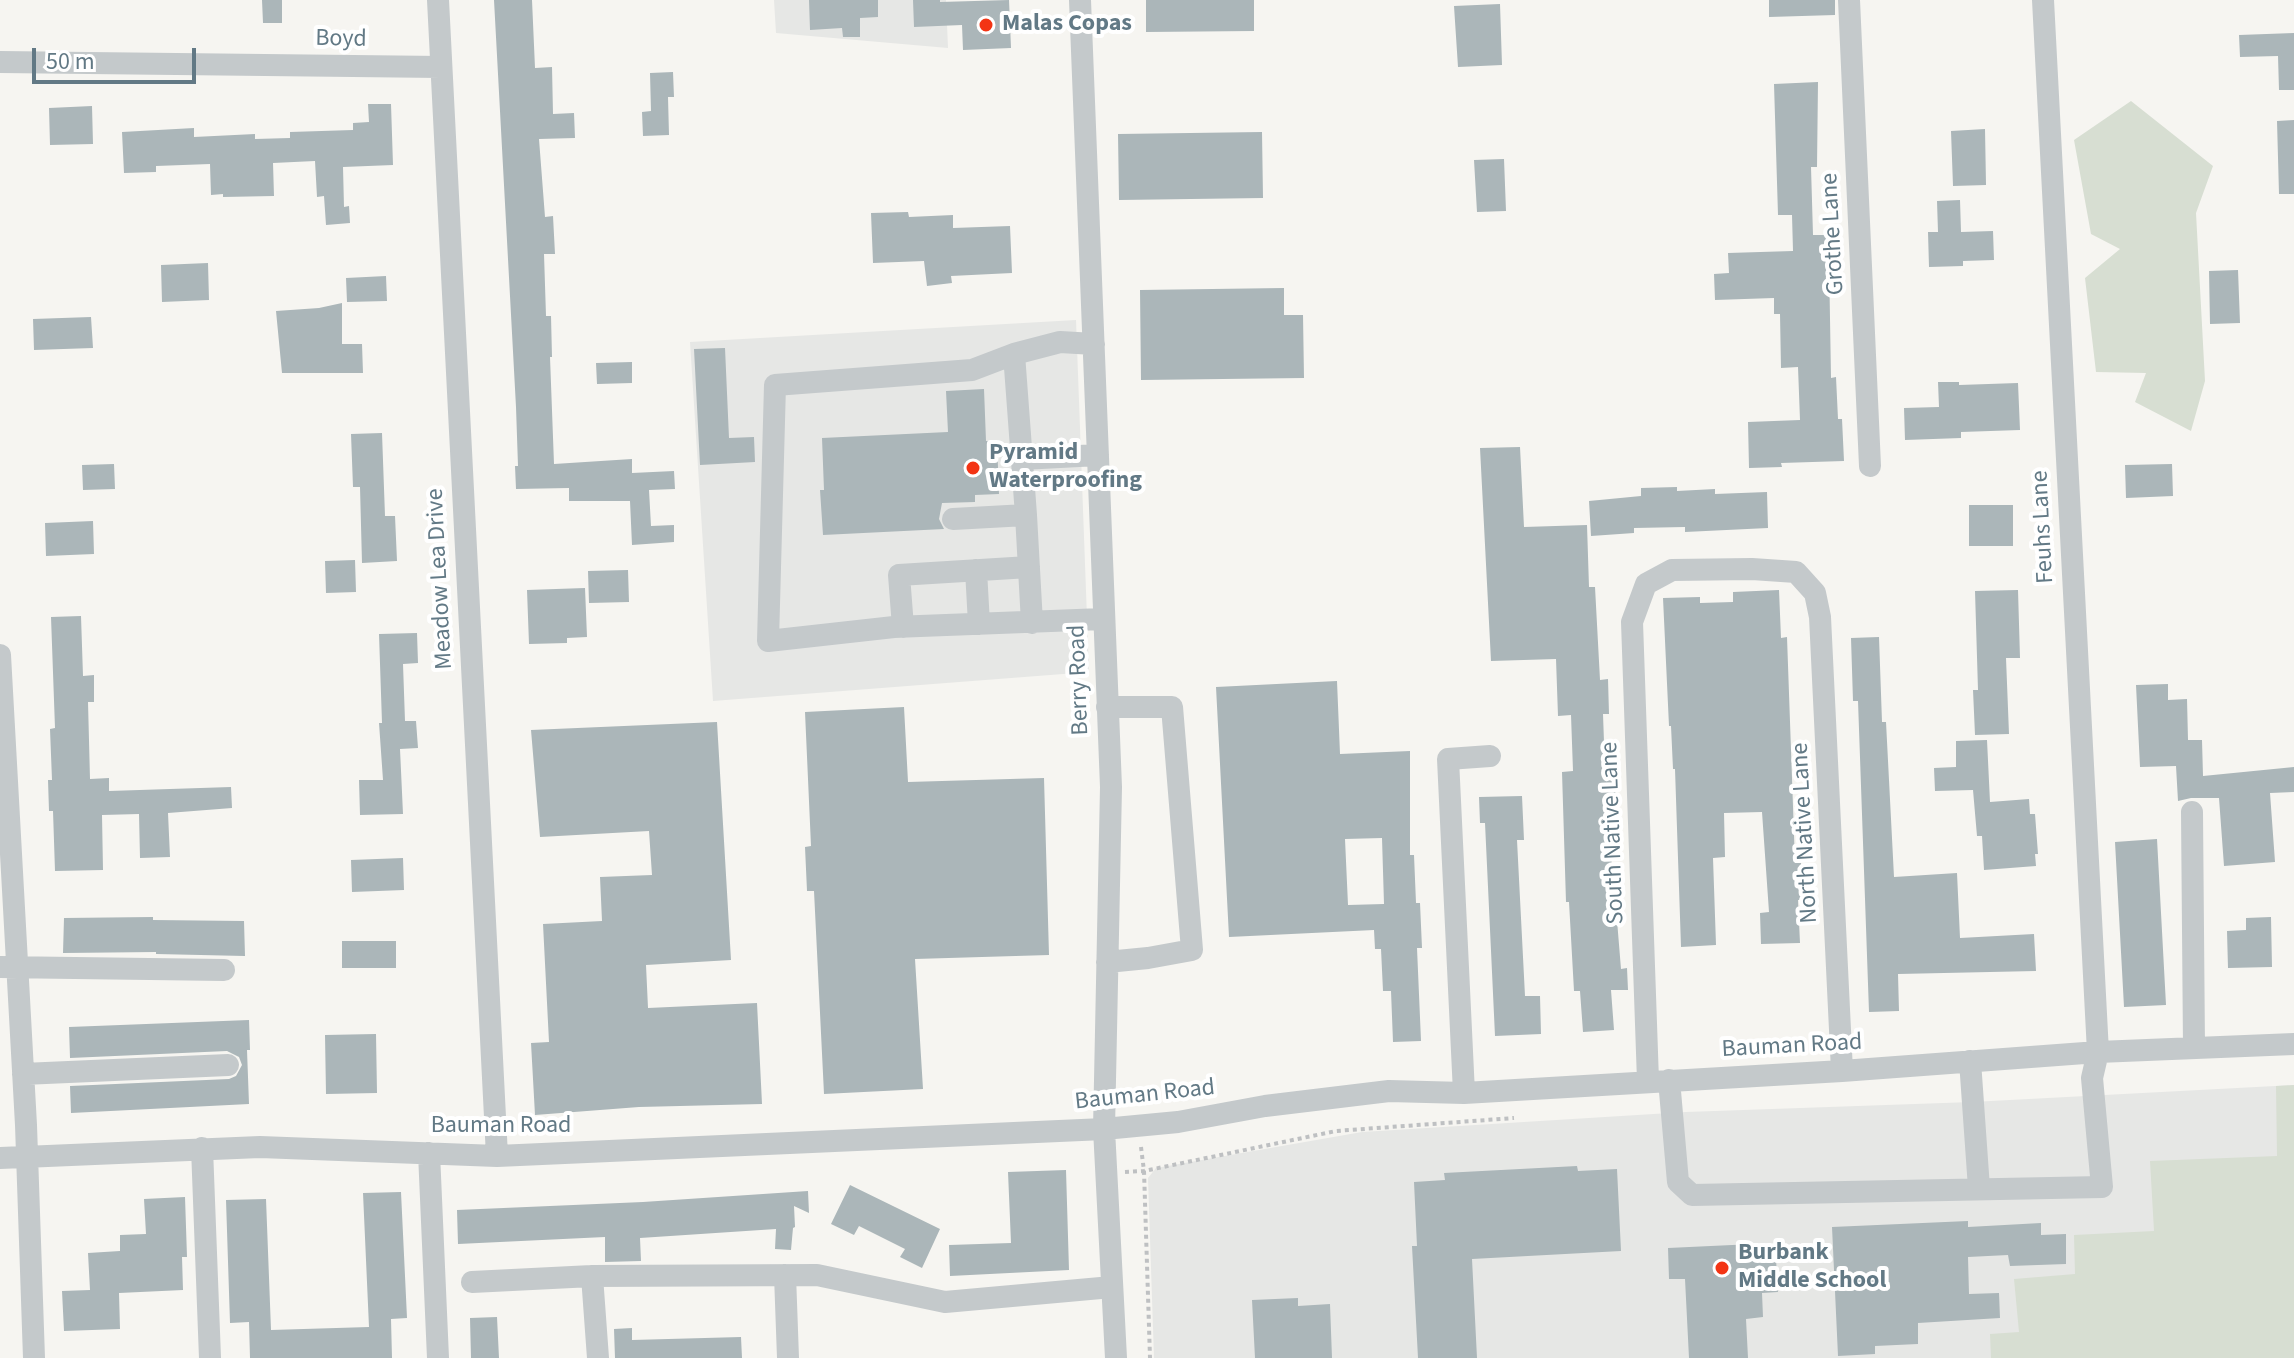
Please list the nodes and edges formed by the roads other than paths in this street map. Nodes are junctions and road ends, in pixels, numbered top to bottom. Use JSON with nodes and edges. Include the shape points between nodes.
{"nodes":[{"id":1,"x":438,"y":0,"type":"edge"},
{"id":2,"x":1080,"y":0,"type":"edge"},
{"id":3,"x":1849,"y":0,"type":"edge"},
{"id":4,"x":2043,"y":0,"type":"edge"},
{"id":5,"x":0,"y":62,"type":"edge"},
{"id":6,"x":441,"y":67,"type":"junction"},
{"id":7,"x":1094,"y":344,"type":"junction"},
{"id":8,"x":1014,"y":354,"type":"junction"},
{"id":9,"x":1098,"y":455,"type":"junction"},
{"id":10,"x":1022,"y":459,"type":"junction"},
{"id":11,"x":1870,"y":466,"type":"dead end"},
{"id":12,"x":1026,"y":515,"type":"junction"},
{"id":13,"x":953,"y":519,"type":"dead end"},
{"id":14,"x":1029,"y":567,"type":"junction"},
{"id":15,"x":976,"y":570,"type":"junction"},
{"id":16,"x":1646,"y":584,"type":"joint"},
{"id":17,"x":1103,"y":619,"type":"junction"},
{"id":18,"x":1032,"y":623,"type":"junction"},
{"id":19,"x":979,"y":624,"type":"junction"},
{"id":20,"x":903,"y":627,"type":"junction"},
{"id":21,"x":0,"y":655,"type":"edge"},
{"id":22,"x":1107,"y":707,"type":"junction"},
{"id":23,"x":1490,"y":756,"type":"dead end"},
{"id":24,"x":2192,"y":812,"type":"dead end"},
{"id":25,"x":1107,"y":962,"type":"junction"},
{"id":26,"x":9,"y":968,"type":"edge"},
{"id":27,"x":224,"y":970,"type":"dead end"},
{"id":28,"x":2294,"y":1044,"type":"edge"},
{"id":29,"x":2194,"y":1048,"type":"junction"},
{"id":30,"x":2098,"y":1052,"type":"junction"},
{"id":31,"x":1970,"y":1061,"type":"junction"},
{"id":32,"x":228,"y":1065,"type":"dead end"},
{"id":33,"x":1842,"y":1071,"type":"junction"},
{"id":34,"x":23,"y":1074,"type":"junction"},
{"id":35,"x":1659,"y":1081,"type":"junction"},
{"id":36,"x":1464,"y":1093,"type":"junction"},
{"id":37,"x":1104,"y":1129,"type":"junction"},
{"id":38,"x":202,"y":1148,"type":"junction"},
{"id":39,"x":429,"y":1153,"type":"junction"},
{"id":40,"x":497,"y":1156,"type":"junction"},
{"id":41,"x":27,"y":1157,"type":"junction"},
{"id":42,"x":0,"y":1158,"type":"edge"},
{"id":43,"x":1979,"y":1188,"type":"junction"},
{"id":44,"x":785,"y":1275,"type":"junction"},
{"id":45,"x":592,"y":1276,"type":"junction"},
{"id":46,"x":472,"y":1282,"type":"dead end"},
{"id":47,"x":1112,"y":1287,"type":"junction"},
{"id":48,"x":34,"y":1358,"type":"edge"},
{"id":49,"x":210,"y":1358,"type":"edge"},
{"id":50,"x":438,"y":1358,"type":"edge"},
{"id":51,"x":598,"y":1358,"type":"edge"},
{"id":52,"x":788,"y":1358,"type":"edge"},
{"id":53,"x":1116,"y":1358,"type":"edge"}],
"edges":[{"from":1,"to":6,"type":"street","name":"Meadow Lea Drive"},
{"from":2,"to":7,"type":"street","name":"Berry Road"},
{"from":3,"to":11,"type":"street","name":"Grothe Lane"},
{"from":4,"to":30,"type":"street","name":"Feuhs Lane"},
{"from":5,"to":6,"type":"street","name":"Boyd"},
{"from":6,"to":40,"type":"street","name":"Meadow Lea Drive"},
{"from":7,"to":8,"type":"street","via":[[1060,342]]},
{"from":7,"to":9,"type":"street","name":"Berry Road"},
{"from":8,"to":10,"type":"street"},
{"from":8,"to":20,"type":"street","via":[[972,370],[775,385],[768,641]]},
{"from":9,"to":10,"type":"street"},
{"from":9,"to":17,"type":"street","name":"Berry Road"},
{"from":10,"to":12,"type":"street"},
{"from":12,"to":13,"type":"street"},
{"from":12,"to":14,"type":"street"},
{"from":14,"to":15,"type":"street"},
{"from":14,"to":18,"type":"street"},
{"from":15,"to":19,"type":"street"},
{"from":15,"to":20,"type":"street","via":[[899,575]]},
{"from":16,"to":33,"type":"street","name":"North Native Lane","via":[[1672,570],[1752,569],[1796,572],[1815,593]]},
{"from":16,"to":35,"type":"street","name":"South Native Lane","via":[[1632,622],[1646,1022]]},
{"from":17,"to":18,"type":"street"},
{"from":17,"to":22,"type":"street","name":"Berry Road"},
{"from":18,"to":19,"type":"street"},
{"from":19,"to":20,"type":"street"},
{"from":21,"to":26,"type":"street"},
{"from":22,"to":25,"type":"street","name":"Berry Road"},
{"from":22,"to":25,"type":"street","via":[[1172,707],[1192,950]]},
{"from":23,"to":36,"type":"street","via":[[1448,759]]},
{"from":24,"to":29,"type":"street"},
{"from":25,"to":37,"type":"street","name":"Berry Road"},
{"from":26,"to":27,"type":"street"},
{"from":26,"to":34,"type":"street"},
{"from":28,"to":29,"type":"street","name":"Bauman Road"},
{"from":29,"to":30,"type":"street","name":"Bauman Road"},
{"from":30,"to":31,"type":"street","name":"Bauman Road"},
{"from":30,"to":43,"type":"street","name":"Feuhs Lane","via":[[2092,1078],[2102,1187]]},
{"from":31,"to":33,"type":"street","name":"Bauman Road"},
{"from":31,"to":43,"type":"street"},
{"from":32,"to":34,"type":"street"},
{"from":33,"to":35,"type":"street","name":"Bauman Road"},
{"from":34,"to":41,"type":"street"},
{"from":35,"to":36,"type":"street","name":"Bauman Road"},
{"from":35,"to":43,"type":"street","name":"South Native Lane","via":[[1678,1182],[1692,1195]]},
{"from":36,"to":37,"type":"street","name":"Bauman Road","via":[[1389,1091]]},
{"from":37,"to":40,"type":"street","name":"Bauman Road"},
{"from":37,"to":47,"type":"street","name":"Berry Road"},
{"from":38,"to":39,"type":"street","name":"Bauman Road"},
{"from":38,"to":41,"type":"street","name":"Bauman Road"},
{"from":38,"to":49,"type":"street"},
{"from":39,"to":40,"type":"street","name":"Bauman Road"},
{"from":39,"to":50,"type":"street"},
{"from":41,"to":42,"type":"street","name":"Bauman Road"},
{"from":41,"to":48,"type":"street"},
{"from":44,"to":45,"type":"street"},
{"from":44,"to":47,"type":"street","via":[[817,1275],[945,1302]]},
{"from":44,"to":52,"type":"street"},
{"from":45,"to":46,"type":"street"},
{"from":45,"to":51,"type":"street"},
{"from":47,"to":53,"type":"street","name":"Berry Road"}]}
